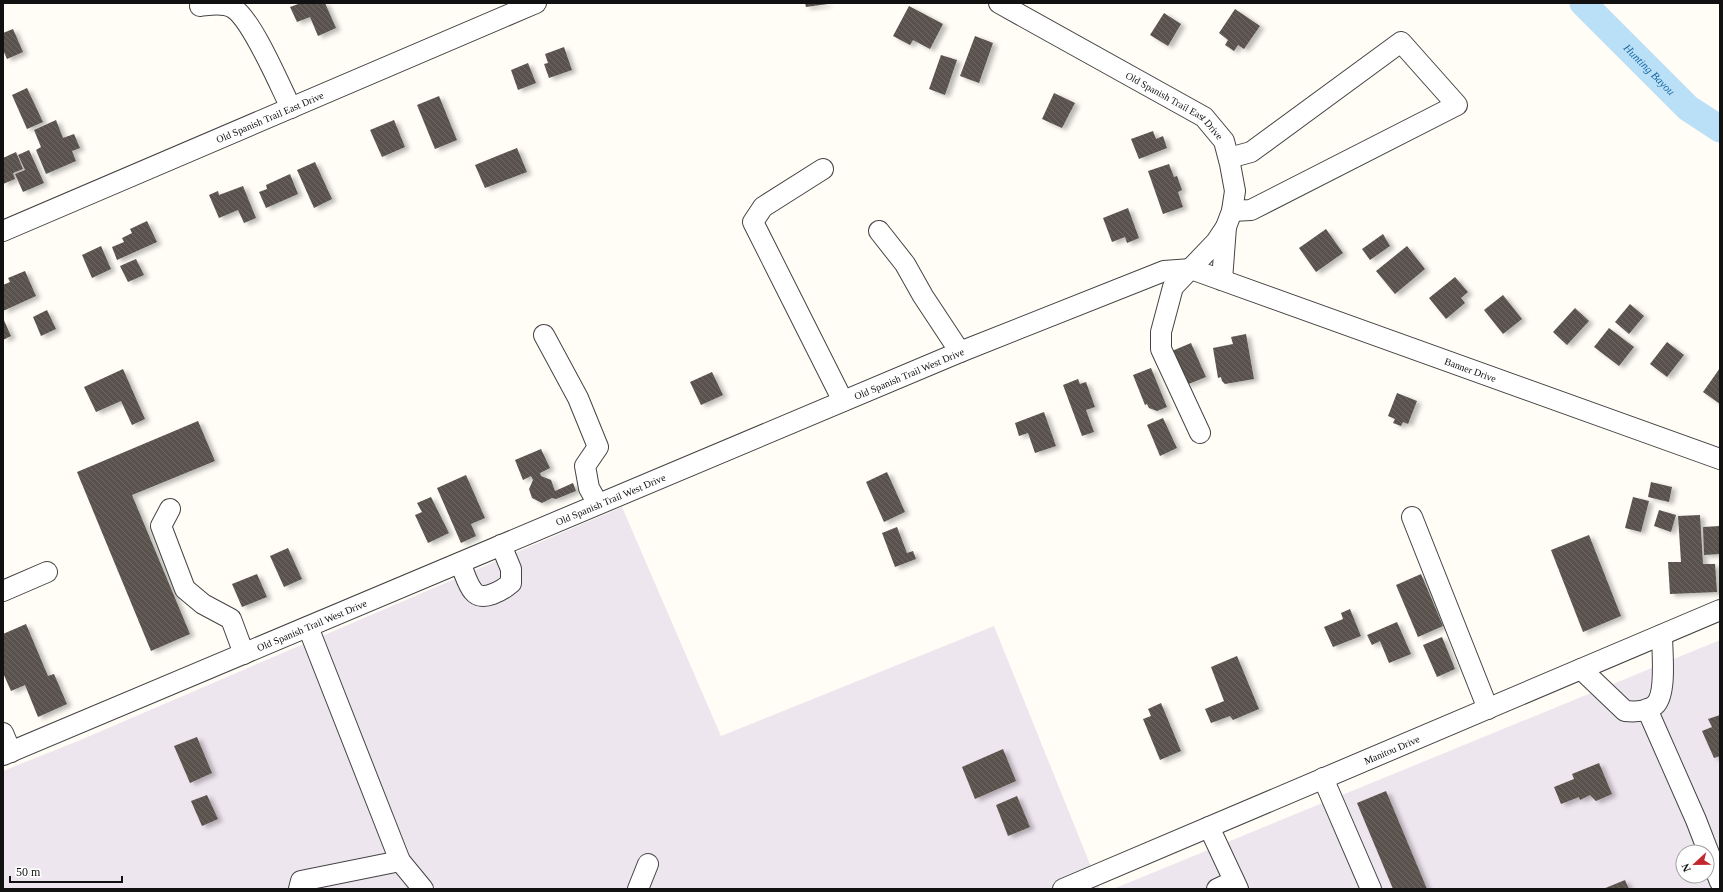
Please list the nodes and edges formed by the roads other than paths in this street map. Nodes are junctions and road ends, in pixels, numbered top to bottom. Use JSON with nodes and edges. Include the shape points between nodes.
{"nodes":[{"id":1,"x":536,"y":3,"type":"edge"},
{"id":2,"x":999,"y":3,"type":"edge"},
{"id":3,"x":200,"y":6,"type":"dead end"},
{"id":4,"x":291,"y":108,"type":"junction"},
{"id":5,"x":1229,"y":158,"type":"junction"},
{"id":6,"x":823,"y":169,"type":"dead end"},
{"id":7,"x":1229,"y":219,"type":"junction"},
{"id":8,"x":3,"y":231,"type":"edge"},
{"id":9,"x":879,"y":231,"type":"dead end"},
{"id":10,"x":1191,"y":269,"type":"junction"},
{"id":11,"x":1222,"y":280,"type":"junction"},
{"id":12,"x":544,"y":335,"type":"dead end"},
{"id":13,"x":960,"y":352,"type":"junction"},
{"id":14,"x":843,"y":401,"type":"junction"},
{"id":15,"x":1200,"y":433,"type":"dead end"},
{"id":16,"x":1720,"y":459,"type":"edge"},
{"id":17,"x":598,"y":504,"type":"junction"},
{"id":18,"x":170,"y":509,"type":"dead end"},
{"id":19,"x":1412,"y":516,"type":"dead end"},
{"id":20,"x":500,"y":546,"type":"junction"},
{"id":21,"x":460,"y":563,"type":"junction"},
{"id":22,"x":47,"y":572,"type":"dead end"},
{"id":23,"x":3,"y":591,"type":"edge"},
{"id":24,"x":1720,"y":610,"type":"edge"},
{"id":25,"x":308,"y":627,"type":"junction"},
{"id":26,"x":1662,"y":635,"type":"junction"},
{"id":27,"x":244,"y":654,"type":"junction"},
{"id":28,"x":1581,"y":669,"type":"junction"},
{"id":29,"x":1488,"y":708,"type":"junction"},
{"id":30,"x":1646,"y":709,"type":"junction"},
{"id":31,"x":3,"y":733,"type":"edge"},
{"id":32,"x":7,"y":753,"type":"edge"},
{"id":33,"x":1323,"y":778,"type":"junction"},
{"id":34,"x":1209,"y":827,"type":"junction"},
{"id":35,"x":400,"y":861,"type":"junction"},
{"id":36,"x":648,"y":864,"type":"dead end"},
{"id":37,"x":1720,"y":882,"type":"edge"},
{"id":38,"x":1229,"y":886,"type":"edge"},
{"id":39,"x":299,"y":889,"type":"edge"},
{"id":40,"x":423,"y":889,"type":"edge"},
{"id":41,"x":638,"y":889,"type":"edge"},
{"id":42,"x":1063,"y":889,"type":"edge"},
{"id":43,"x":1371,"y":889,"type":"edge"}],
"edges":[{"from":1,"to":4,"type":"street","name":"Old Spanish Trail East Drive"},
{"from":2,"to":5,"type":"street","name":"Old Spanish Trail East Drive","via":[[1204,117],[1224,141]]},
{"from":3,"to":4,"type":"street","via":[[220,4],[233,8],[251,27]]},
{"from":4,"to":8,"type":"street","name":"Old Spanish Trail East Drive"},
{"from":5,"to":7,"type":"street","name":"Old Spanish Trail East Drive","via":[[1235,190]]},
{"from":5,"to":7,"type":"street","via":[[1251,152],[1401,42],[1457,105]]},
{"from":6,"to":14,"type":"street","via":[[763,207],[753,222]]},
{"from":7,"to":10,"type":"street","via":[[1216,242]]},
{"from":7,"to":11,"type":"street","name":"Old Spanish Trail East Drive"},
{"from":9,"to":13,"type":"street","via":[[905,264]]},
{"from":10,"to":11,"type":"street","name":"Old Spanish Trail West Drive"},
{"from":10,"to":13,"type":"street","name":"Old Spanish Trail West Drive","via":[[1164,271]]},
{"from":10,"to":15,"type":"street","via":[[1173,287],[1161,332],[1161,349]]},
{"from":11,"to":16,"type":"street","name":"Banner Drive"},
{"from":12,"to":17,"type":"street","via":[[578,398],[598,447],[585,466],[590,488]]},
{"from":13,"to":14,"type":"street","name":"Old Spanish Trail West Drive"},
{"from":14,"to":17,"type":"street","name":"Old Spanish Trail West Drive"},
{"from":17,"to":20,"type":"street","name":"Old Spanish Trail West Drive"},
{"from":18,"to":27,"type":"street","via":[[161,526],[185,589],[203,604],[230,620]]},
{"from":19,"to":29,"type":"street"},
{"from":20,"to":21,"type":"street","name":"Old Spanish Trail West Drive"},
{"from":20,"to":21,"type":"street","via":[[511,569],[511,583],[506,588],[487,596],[478,595],[473,592]]},
{"from":21,"to":25,"type":"street","name":"Old Spanish Trail West Drive"},
{"from":22,"to":23,"type":"street"},
{"from":24,"to":26,"type":"street","name":"Manitou Drive"},
{"from":25,"to":27,"type":"street","name":"Old Spanish Trail West Drive"},
{"from":25,"to":35,"type":"street"},
{"from":26,"to":28,"type":"street","name":"Manitou Drive"},
{"from":26,"to":30,"type":"street","via":[[1662,692],[1655,705]]},
{"from":27,"to":32,"type":"street","name":"Old Spanish Trail West Drive"},
{"from":28,"to":29,"type":"street","name":"Manitou Drive"},
{"from":28,"to":30,"type":"street","via":[[1625,711],[1640,712]]},
{"from":29,"to":33,"type":"street","name":"Manitou Drive"},
{"from":30,"to":37,"type":"street","via":[[1696,820]]},
{"from":31,"to":32,"type":"street"},
{"from":33,"to":34,"type":"street","name":"Manitou Drive"},
{"from":33,"to":43,"type":"street"},
{"from":34,"to":38,"type":"street"},
{"from":34,"to":42,"type":"street","name":"Manitou Drive"},
{"from":35,"to":39,"type":"street","via":[[301,881]]},
{"from":35,"to":40,"type":"street"},
{"from":36,"to":41,"type":"street"}]}
